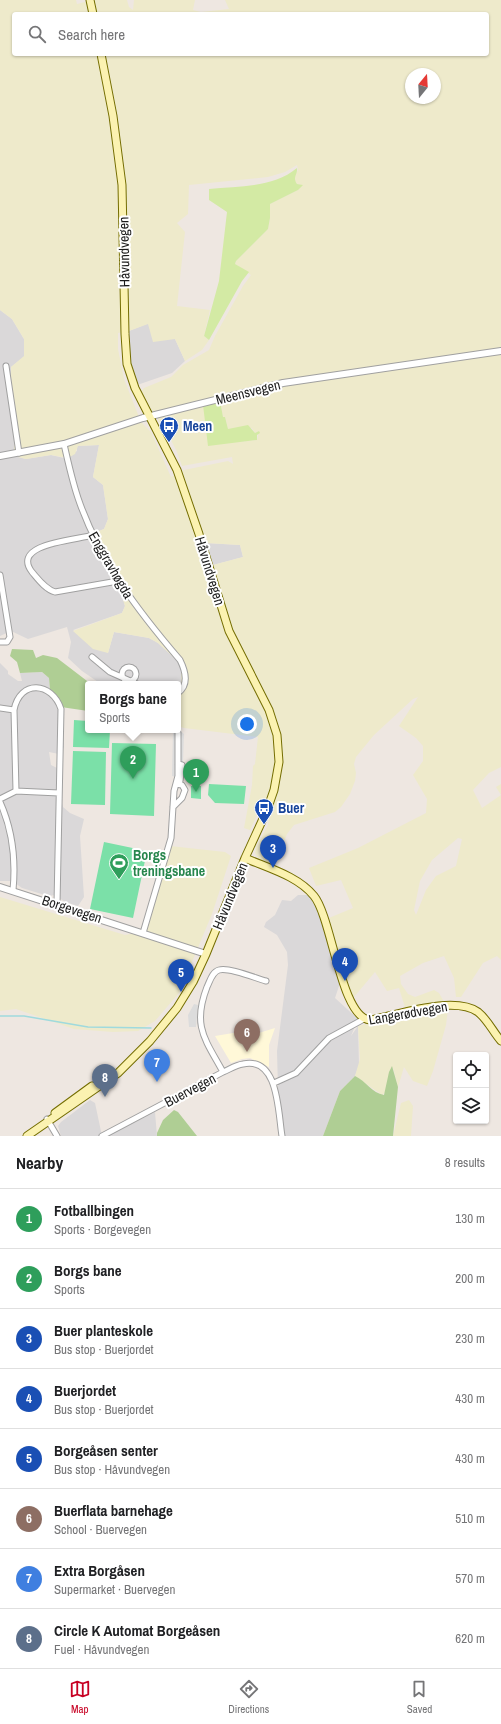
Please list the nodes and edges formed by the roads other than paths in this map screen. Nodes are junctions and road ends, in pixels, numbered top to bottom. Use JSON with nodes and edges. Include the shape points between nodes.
{"nodes":[{"id":1,"x":90,"y":0,"type":"edge"},
{"id":2,"x":93,"y":12,"type":"edge"},
{"id":3,"x":101,"y":56,"type":"edge"},
{"id":4,"x":501,"y":351,"type":"edge"},
{"id":5,"x":6,"y":366,"type":"dead end"},
{"id":6,"x":150,"y":416,"type":"junction"},
{"id":7,"x":64,"y":444,"type":"junction"},
{"id":8,"x":19,"y":453,"type":"junction"},
{"id":9,"x":0,"y":456,"type":"edge"},
{"id":10,"x":93,"y":535,"type":"junction"},
{"id":11,"x":0,"y":575,"type":"edge"},
{"id":12,"x":118,"y":581,"type":"junction"},
{"id":13,"x":0,"y":642,"type":"edge"},
{"id":14,"x":92,"y":657,"type":"dead end"},
{"id":15,"x":130,"y":681,"type":"edge"},
{"id":16,"x":181,"y":688,"type":"edge"},
{"id":17,"x":0,"y":708,"type":"edge"},
{"id":18,"x":14,"y":710,"type":"junction"},
{"id":19,"x":178,"y":733,"type":"dead end"},
{"id":20,"x":178,"y":784,"type":"junction"},
{"id":21,"x":16,"y":791,"type":"junction"},
{"id":22,"x":59,"y":793,"type":"junction"},
{"id":23,"x":0,"y":799,"type":"edge"},
{"id":24,"x":0,"y":802,"type":"edge"},
{"id":25,"x":173,"y":807,"type":"junction"},
{"id":26,"x":245,"y":858,"type":"junction"},
{"id":27,"x":0,"y":887,"type":"edge"},
{"id":28,"x":13,"y":890,"type":"junction"},
{"id":29,"x":57,"y":904,"type":"junction"},
{"id":30,"x":143,"y":933,"type":"junction"},
{"id":31,"x":206,"y":954,"type":"junction"},
{"id":32,"x":266,"y":981,"type":"dead end"},
{"id":33,"x":364,"y":1019,"type":"junction"},
{"id":34,"x":501,"y":1042,"type":"edge"},
{"id":35,"x":223,"y":1072,"type":"junction"},
{"id":36,"x":274,"y":1083,"type":"junction"},
{"id":37,"x":48,"y":1120,"type":"junction"},
{"id":38,"x":26,"y":1136,"type":"edge"},
{"id":39,"x":57,"y":1136,"type":"edge"},
{"id":40,"x":102,"y":1136,"type":"edge"},
{"id":41,"x":282,"y":1136,"type":"edge"}],
"edges":[{"from":1,"to":2,"type":"main road"},
{"from":3,"to":6,"type":"main road","name":"Håvundvegen","via":[[113,116],[122,185],[126,356],[135,388]]},
{"from":4,"to":6,"type":"street","name":"Meensvegen","via":[[283,383]]},
{"from":5,"to":8,"type":"street"},
{"from":6,"to":7,"type":"street","name":"Meensvegen"},
{"from":6,"to":26,"type":"main road","name":"Håvundvegen","via":[[170,455],[187,498],[229,631],[275,726],[279,762],[276,784]]},
{"from":7,"to":8,"type":"street","name":"Meensvegen"},
{"from":7,"to":10,"type":"street","name":"Enggravhøgda","via":[[77,496]]},
{"from":8,"to":9,"type":"street","name":"Meensvegen"},
{"from":10,"to":12,"type":"street","name":"Enggravhøgda"},
{"from":10,"to":12,"type":"street","via":[[38,547],[28,559],[30,569],[44,585],[55,592]]},
{"from":11,"to":13,"type":"street","via":[[10,631],[7,642]]},
{"from":12,"to":16,"type":"street","name":"Enggravhøgda","via":[[180,660],[184,669],[184,684]]},
{"from":14,"to":15,"type":"street","via":[[108,670]]},
{"from":17,"to":18,"type":"street"},
{"from":18,"to":21,"type":"street"},
{"from":18,"to":22,"type":"street","via":[[19,695],[28,689],[39,688],[48,692],[60,704],[62,728]]},
{"from":19,"to":20,"type":"street"},
{"from":20,"to":25,"type":"street"},
{"from":20,"to":25,"type":"street","via":[[184,788],[184,792]]},
{"from":21,"to":22,"type":"street"},
{"from":21,"to":23,"type":"street"},
{"from":22,"to":29,"type":"street"},
{"from":24,"to":28,"type":"street","via":[[13,839]]},
{"from":25,"to":30,"type":"street","via":[[169,846]]},
{"from":26,"to":31,"type":"main road","name":"Håvundvegen"},
{"from":26,"to":33,"type":"main road","via":[[293,879],[305,886],[314,896],[326,918],[344,987]]},
{"from":27,"to":28,"type":"street","name":"Borgevegen"},
{"from":28,"to":29,"type":"street","name":"Borgevegen"},
{"from":29,"to":30,"type":"street","name":"Borgevegen"},
{"from":30,"to":31,"type":"street","name":"Borgevegen"},
{"from":31,"to":37,"type":"main road","name":"Håvundvegen","via":[[177,1008],[136,1056]]},
{"from":32,"to":35,"type":"street","via":[[226,970],[214,973],[201,1004],[200,1021],[206,1044]]},
{"from":33,"to":34,"type":"main road","name":"Langerødvegen","via":[[441,1006],[464,1006],[481,1014]]},
{"from":33,"to":36,"type":"street","name":"Langerødvegen","via":[[329,1038],[296,1073]]},
{"from":35,"to":36,"type":"street","name":"Buervegen","via":[[239,1065],[253,1064],[267,1071]]},
{"from":35,"to":40,"type":"street","name":"Buervegen"},
{"from":36,"to":41,"type":"street"},
{"from":37,"to":38,"type":"main road","name":"Håvundvegen"},
{"from":37,"to":39,"type":"street"}]}
